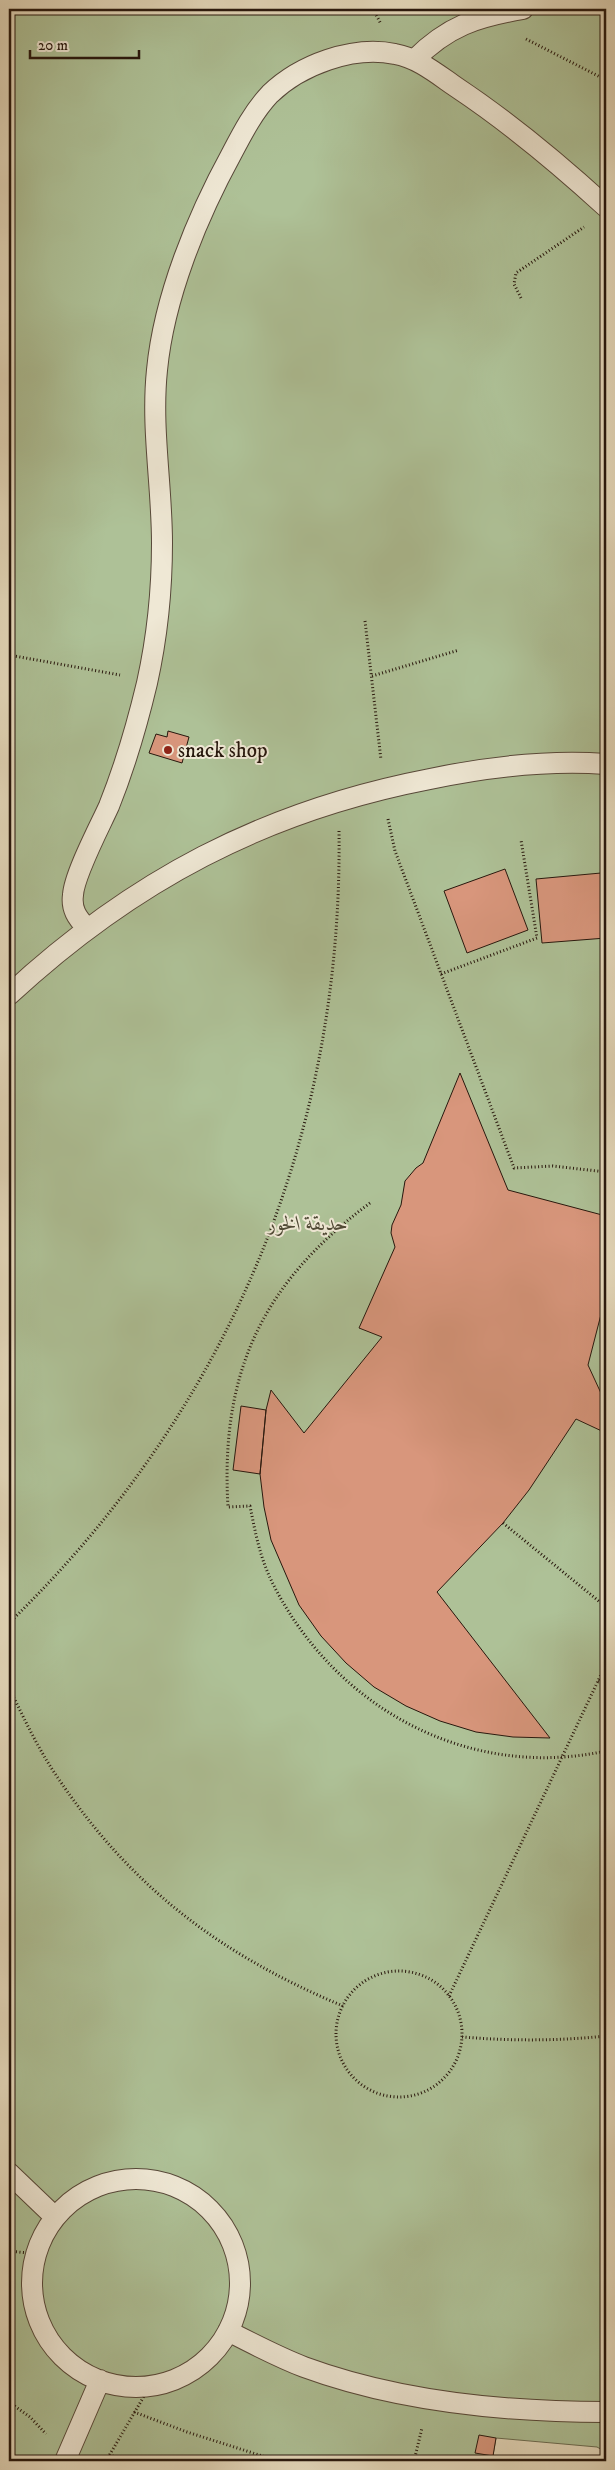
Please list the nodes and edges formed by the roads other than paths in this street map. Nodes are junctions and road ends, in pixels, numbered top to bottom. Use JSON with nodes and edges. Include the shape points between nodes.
{"nodes":[{"id":1,"x":523,"y":9,"type":"edge"},
{"id":2,"x":414,"y":60,"type":"junction"},
{"id":3,"x":606,"y":207,"type":"edge"},
{"id":4,"x":606,"y":764,"type":"edge"},
{"id":5,"x":87,"y":928,"type":"junction"},
{"id":6,"x":9,"y":995,"type":"edge"},
{"id":7,"x":9,"y":2173,"type":"edge"},
{"id":8,"x":55,"y":2217,"type":"junction"},
{"id":9,"x":228,"y":2331,"type":"junction"},
{"id":10,"x":100,"y":2380,"type":"junction"},
{"id":11,"x":606,"y":2412,"type":"edge"},
{"id":12,"x":66,"y":2460,"type":"edge"}],
"edges":[{"from":1,"to":2,"type":"lane","via":[[466,22],[429,44]]},
{"from":2,"to":3,"type":"lane","via":[[519,132]]},
{"from":2,"to":5,"type":"lane","via":[[397,54],[364,52],[310,67],[271,93],[256,110],[224,168],[175,287],[157,368],[155,451],[162,543],[155,635],[148,680],[113,794],[73,889],[74,910],[78,920]]},
{"from":4,"to":5,"type":"lane","via":[[534,765],[468,771],[338,800],[275,822],[215,849],[156,881]]},
{"from":5,"to":6,"type":"lane"},
{"from":7,"to":8,"type":"lane"},
{"from":8,"to":9,"type":"lane","via":[[86,2191],[125,2179],[166,2183],[196,2198],[216,2216],[227,2233],[240,2272],[240,2293]]},
{"from":8,"to":10,"type":"lane","via":[[41,2240],[32,2273],[36,2311],[54,2345],[82,2371]]},
{"from":9,"to":10,"type":"lane","via":[[218,2348],[196,2368],[169,2382],[133,2386]]},
{"from":9,"to":11,"type":"lane","via":[[265,2350],[335,2377],[429,2399],[500,2408]]},
{"from":10,"to":12,"type":"lane"}]}
